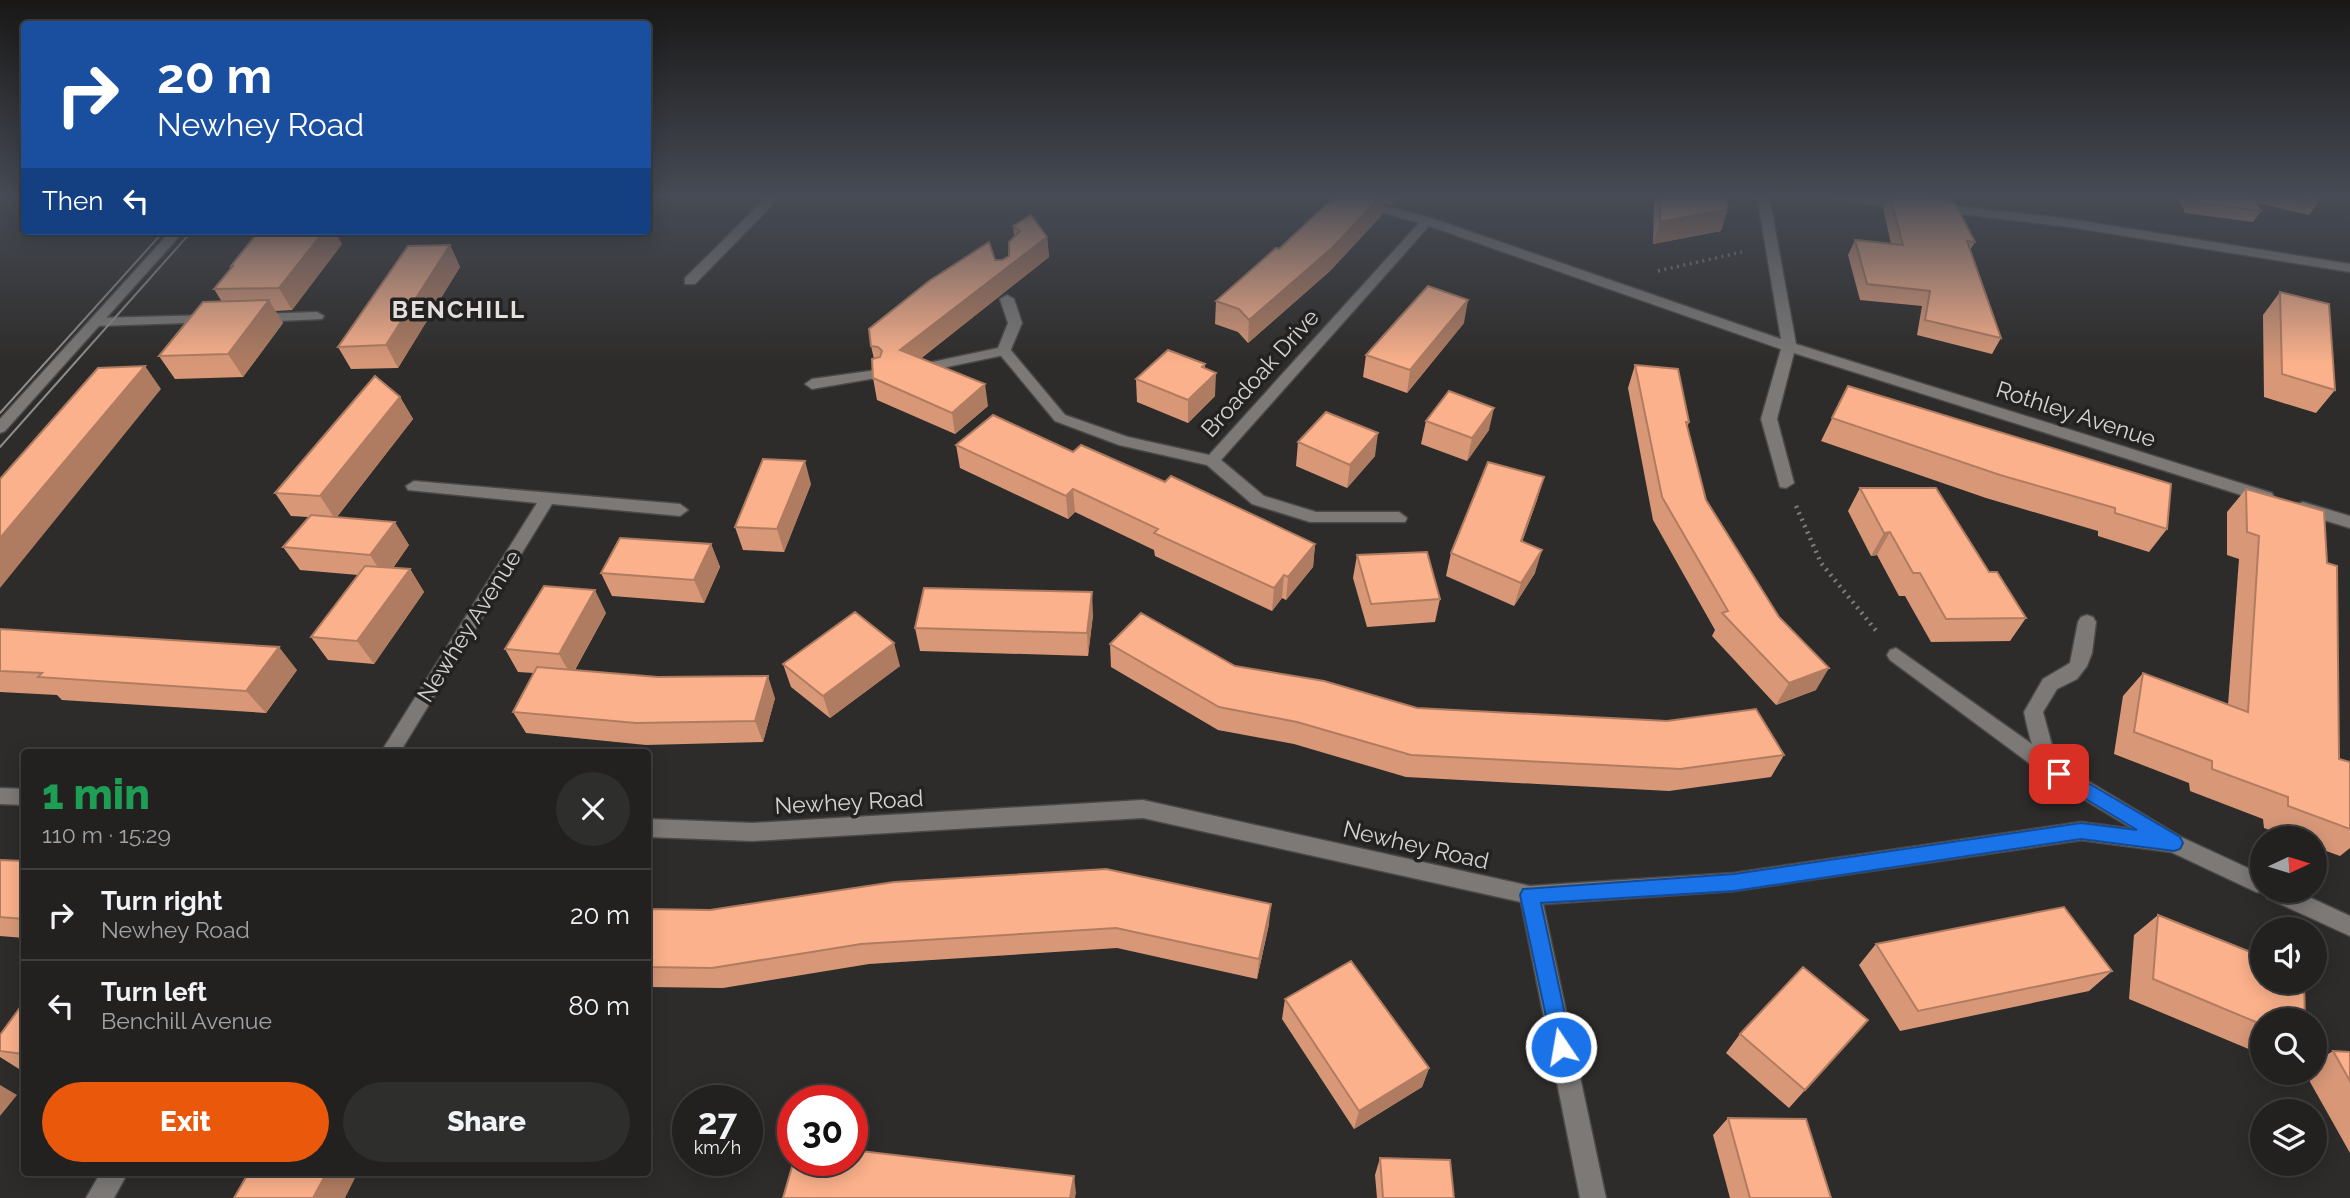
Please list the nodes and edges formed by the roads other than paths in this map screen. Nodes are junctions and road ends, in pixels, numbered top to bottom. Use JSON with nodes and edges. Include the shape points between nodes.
{"nodes":[{"id":1,"x":159,"y":252,"type":"edge"},
{"id":2,"x":719,"y":252,"type":"edge"},
{"id":3,"x":1399,"y":252,"type":"edge"},
{"id":4,"x":1516,"y":252,"type":"edge"},
{"id":5,"x":1772,"y":252,"type":"edge"},
{"id":6,"x":2250,"y":252,"type":"edge"},
{"id":7,"x":2350,"y":268,"type":"edge"},
{"id":8,"x":690,"y":281,"type":"dead end"},
{"id":9,"x":1007,"y":299,"type":"dead end"},
{"id":10,"x":317,"y":316,"type":"dead end"},
{"id":11,"x":248,"y":318,"type":"edge"},
{"id":12,"x":221,"y":319,"type":"edge"},
{"id":13,"x":96,"y":322,"type":"junction"},
{"id":14,"x":1789,"y":346,"type":"junction"},
{"id":15,"x":1004,"y":351,"type":"junction"},
{"id":16,"x":928,"y":367,"type":"edge"},
{"id":17,"x":877,"y":374,"type":"edge"},
{"id":18,"x":812,"y":384,"type":"dead end"},
{"id":19,"x":0,"y":428,"type":"edge"},
{"id":20,"x":1212,"y":461,"type":"junction"},
{"id":21,"x":1786,"y":483,"type":"road end"},
{"id":22,"x":414,"y":486,"type":"dead end"},
{"id":23,"x":547,"y":499,"type":"junction"},
{"id":24,"x":680,"y":510,"type":"dead end"},
{"id":25,"x":1399,"y":518,"type":"dead end"},
{"id":26,"x":2350,"y":522,"type":"edge"},
{"id":27,"x":2087,"y":622,"type":"dead end"},
{"id":28,"x":1896,"y":655,"type":"road end"},
{"id":29,"x":392,"y":749,"type":"edge"},
{"id":30,"x":2059,"y":774,"type":"junction"},
{"id":31,"x":0,"y":796,"type":"edge"},
{"id":32,"x":21,"y":797,"type":"edge"},
{"id":33,"x":651,"y":828,"type":"edge"},
{"id":34,"x":2174,"y":843,"type":"junction"},
{"id":35,"x":2250,"y":879,"type":"edge"},
{"id":36,"x":1530,"y":895,"type":"junction"},
{"id":37,"x":2301,"y":903,"type":"edge"},
{"id":38,"x":2350,"y":926,"type":"edge"},
{"id":39,"x":113,"y":1176,"type":"edge"},
{"id":40,"x":99,"y":1198,"type":"edge"},
{"id":41,"x":1592,"y":1198,"type":"edge"}],
"edges":[{"from":1,"to":13,"type":"street"},
{"from":2,"to":8,"type":"street"},
{"from":3,"to":20,"type":"street","name":"Broadoak Drive"},
{"from":4,"to":14,"type":"street","name":"Rothley Avenue"},
{"from":5,"to":14,"type":"street"},
{"from":6,"to":7,"type":"street"},
{"from":9,"to":15,"type":"street","via":[[1015,323]]},
{"from":10,"to":11,"type":"street"},
{"from":12,"to":13,"type":"street"},
{"from":13,"to":19,"type":"street"},
{"from":14,"to":21,"type":"street","via":[[1769,419]]},
{"from":14,"to":26,"type":"street","name":"Rothley Avenue"},
{"from":15,"to":16,"type":"street"},
{"from":15,"to":20,"type":"street","name":"Broadoak Drive","via":[[1060,418],[1124,441]]},
{"from":17,"to":18,"type":"street"},
{"from":20,"to":25,"type":"street","name":"Broadoak Drive","via":[[1258,500],[1316,518]]},
{"from":22,"to":23,"type":"street"},
{"from":23,"to":24,"type":"street"},
{"from":23,"to":29,"type":"street","name":"Newhey Avenue"},
{"from":27,"to":30,"type":"street","via":[[2083,661],[2067,678],[2050,684],[2033,712],[2044,751]]},
{"from":28,"to":30,"type":"street"},
{"from":30,"to":34,"type":"street"},
{"from":31,"to":32,"type":"street"},
{"from":33,"to":36,"type":"street","name":"Newhey Road","via":[[752,832],[1143,809]]},
{"from":34,"to":35,"type":"street"},
{"from":34,"to":36,"type":"street","name":"Newhey Road","via":[[2081,831],[1734,882]]},
{"from":36,"to":41,"type":"street"},
{"from":37,"to":38,"type":"street"},
{"from":39,"to":40,"type":"street"}]}
